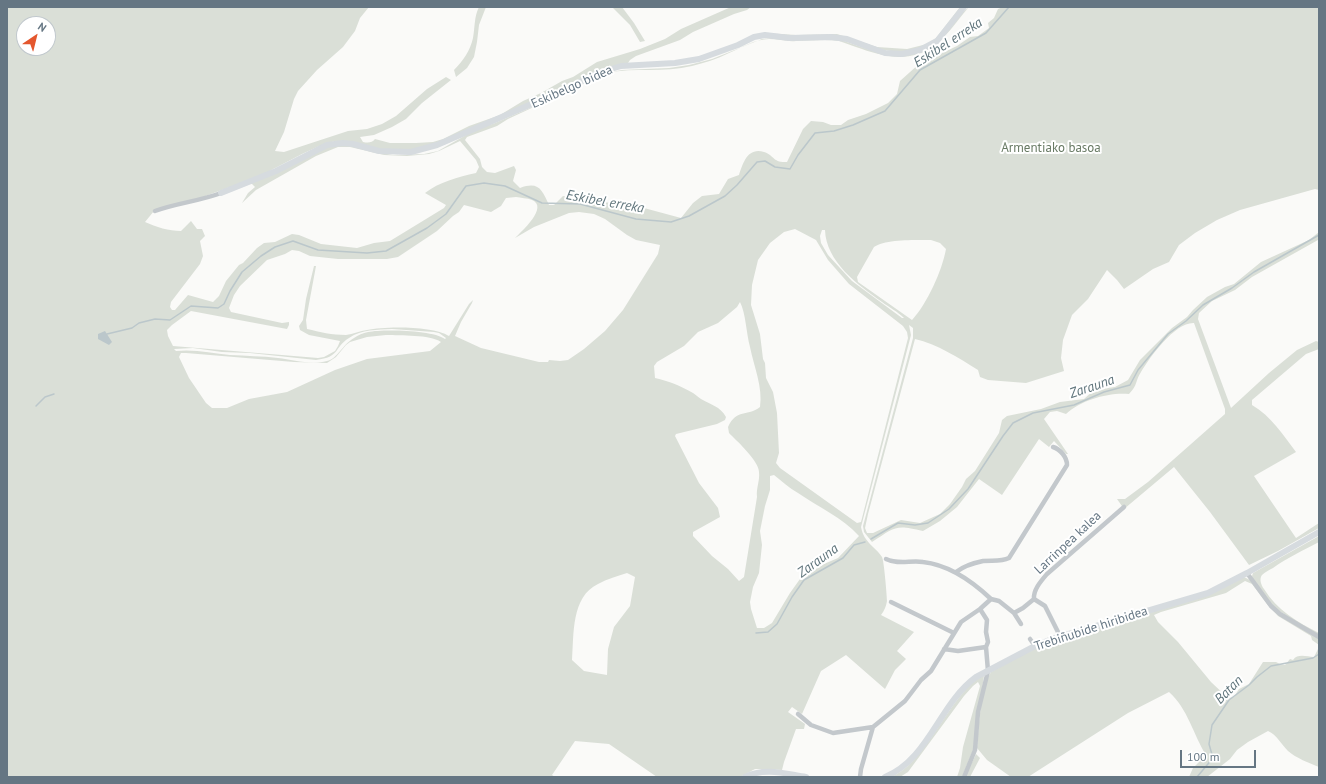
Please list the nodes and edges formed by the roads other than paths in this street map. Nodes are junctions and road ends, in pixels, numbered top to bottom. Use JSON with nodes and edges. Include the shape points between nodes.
{"nodes":[{"id":1,"x":964,"y":7,"type":"edge"},
{"id":2,"x":221,"y":193,"type":"joint"},
{"id":3,"x":155,"y":210,"type":"dead end"},
{"id":4,"x":1053,"y":447,"type":"dead end"},
{"id":5,"x":1124,"y":507,"type":"dead end"},
{"id":6,"x":1319,"y":532,"type":"edge"},
{"id":7,"x":886,"y":559,"type":"dead end"},
{"id":8,"x":956,"y":572,"type":"junction"},
{"id":9,"x":1246,"y":573,"type":"junction"},
{"id":10,"x":991,"y":599,"type":"junction"},
{"id":11,"x":1034,"y":599,"type":"junction"},
{"id":12,"x":891,"y":602,"type":"dead end"},
{"id":13,"x":980,"y":609,"type":"junction"},
{"id":14,"x":1014,"y":612,"type":"junction"},
{"id":15,"x":1020,"y":624,"type":"dead end"},
{"id":16,"x":954,"y":633,"type":"junction"},
{"id":17,"x":1060,"y":636,"type":"junction"},
{"id":18,"x":1319,"y":637,"type":"edge"},
{"id":19,"x":1030,"y":638,"type":"dead end"},
{"id":20,"x":1035,"y":646,"type":"junction"},
{"id":21,"x":986,"y":647,"type":"junction"},
{"id":22,"x":944,"y":649,"type":"junction"},
{"id":23,"x":988,"y":671,"type":"junction"},
{"id":24,"x":798,"y":714,"type":"dead end"},
{"id":25,"x":873,"y":727,"type":"junction"},
{"id":26,"x":745,"y":777,"type":"edge"},
{"id":27,"x":806,"y":777,"type":"edge"},
{"id":28,"x":860,"y":777,"type":"edge"},
{"id":29,"x":885,"y":777,"type":"edge"},
{"id":30,"x":964,"y":777,"type":"edge"}],
"edges":[{"from":1,"to":2,"type":"street","name":"Eskibelgo bidea","via":[[937,41],[920,50],[902,54],[885,53],[847,39],[831,37],[754,37],[699,59],[621,66],[598,73],[437,146],[411,152],[379,151],[343,143],[327,145],[276,172]]},
{"from":2,"to":3,"type":"street"},
{"from":4,"to":8,"type":"street","via":[[1058,448],[1067,460],[1067,465],[1009,558],[963,566]]},
{"from":5,"to":11,"type":"street","name":"Larrinpea kalea","via":[[1047,574],[1034,594]]},
{"from":6,"to":9,"type":"street","name":"Trebiñubide hiribidea"},
{"from":7,"to":8,"type":"street","via":[[892,562],[940,565]]},
{"from":8,"to":10,"type":"street"},
{"from":9,"to":17,"type":"street","name":"Trebiñubide hiribidea","via":[[1197,597]]},
{"from":9,"to":18,"type":"street","via":[[1280,614]]},
{"from":10,"to":13,"type":"street"},
{"from":10,"to":14,"type":"street","via":[[999,601]]},
{"from":11,"to":14,"type":"street"},
{"from":11,"to":17,"type":"street","via":[[1045,606]]},
{"from":12,"to":16,"type":"street"},
{"from":13,"to":16,"type":"street","via":[[961,622]]},
{"from":13,"to":21,"type":"street","via":[[987,620]]},
{"from":14,"to":15,"type":"street"},
{"from":16,"to":22,"type":"street"},
{"from":17,"to":20,"type":"street","name":"Trebiñubide hiribidea"},
{"from":19,"to":20,"type":"street"},
{"from":20,"to":23,"type":"street","name":"Trebiñubide hiribidea"},
{"from":21,"to":22,"type":"street","via":[[958,651]]},
{"from":21,"to":23,"type":"street"},
{"from":22,"to":25,"type":"street","via":[[931,671],[905,701]]},
{"from":23,"to":29,"type":"street","name":"Trebiñubide hiribidea","via":[[969,682],[958,694],[914,757],[899,770]]},
{"from":23,"to":30,"type":"street","via":[[978,712],[976,750]]},
{"from":24,"to":25,"type":"street","via":[[811,725],[833,733]]},
{"from":25,"to":28,"type":"street"},
{"from":26,"to":27,"type":"street","via":[[763,771]]}]}
